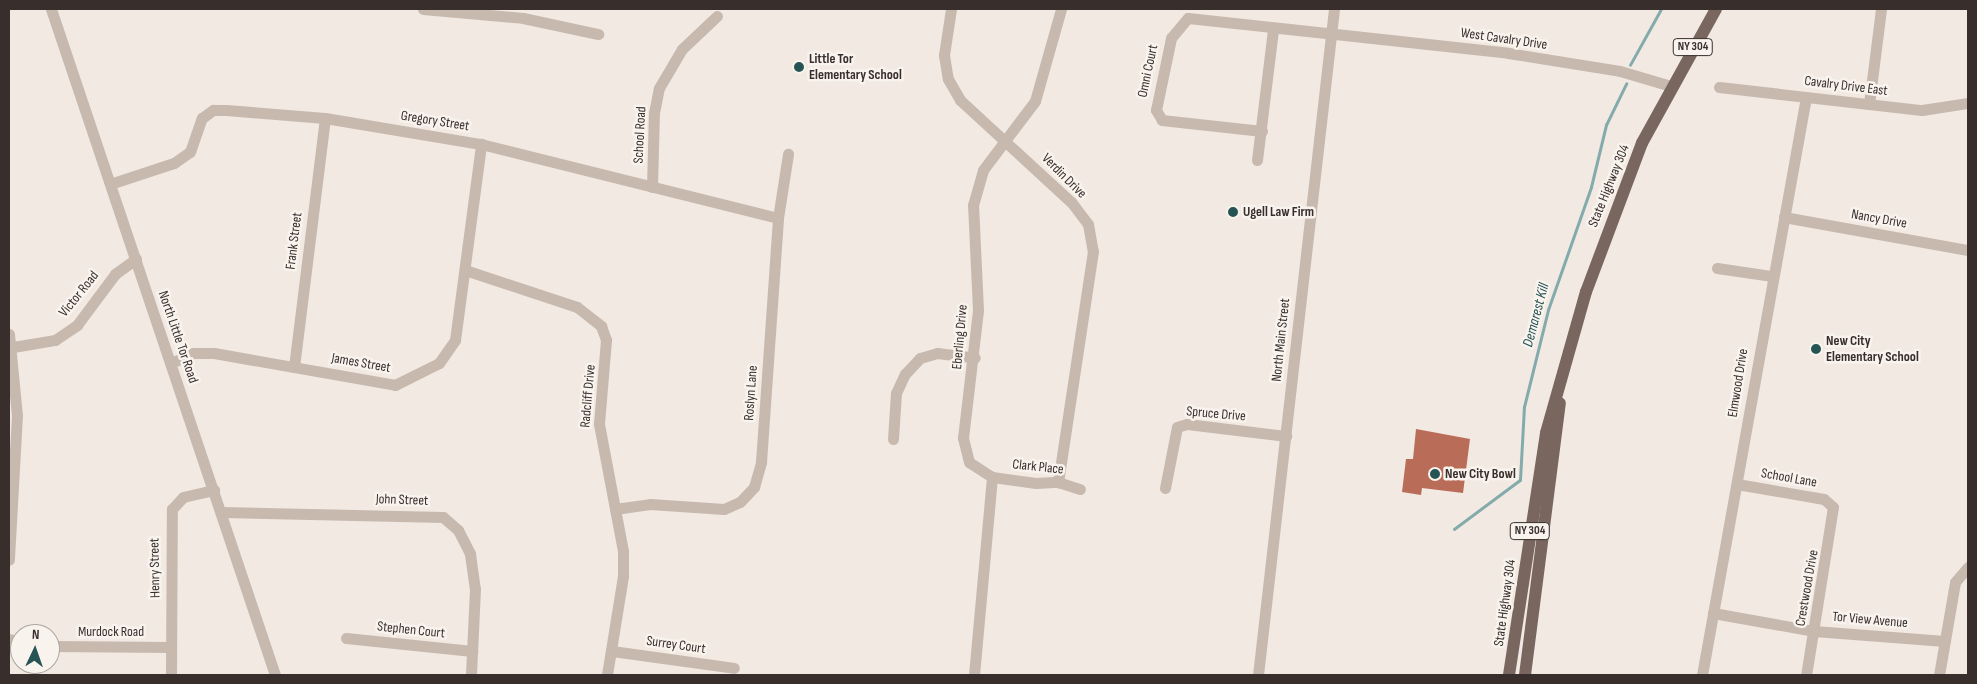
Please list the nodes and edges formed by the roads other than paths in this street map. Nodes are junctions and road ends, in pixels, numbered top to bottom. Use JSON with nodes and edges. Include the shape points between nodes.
{"nodes":[{"id":1,"x":51,"y":9,"type":"edge"},
{"id":2,"x":423,"y":9,"type":"edge"},
{"id":3,"x":951,"y":9,"type":"edge"},
{"id":4,"x":1061,"y":9,"type":"edge"},
{"id":5,"x":1334,"y":9,"type":"edge"},
{"id":6,"x":1716,"y":9,"type":"edge"},
{"id":7,"x":1881,"y":9,"type":"edge"},
{"id":8,"x":524,"y":13,"type":"edge"},
{"id":9,"x":717,"y":16,"type":"dead end"},
{"id":10,"x":1273,"y":30,"type":"junction"},
{"id":11,"x":598,"y":34,"type":"dead end"},
{"id":12,"x":1331,"y":35,"type":"junction"},
{"id":13,"x":1671,"y":86,"type":"junction"},
{"id":14,"x":1720,"y":87,"type":"dead end"},
{"id":15,"x":1806,"y":96,"type":"junction"},
{"id":16,"x":1968,"y":103,"type":"edge"},
{"id":17,"x":1869,"y":104,"type":"junction"},
{"id":18,"x":325,"y":118,"type":"junction"},
{"id":19,"x":1262,"y":130,"type":"junction"},
{"id":20,"x":1007,"y":142,"type":"junction"},
{"id":21,"x":481,"y":144,"type":"junction"},
{"id":22,"x":788,"y":154,"type":"dead end"},
{"id":23,"x":1257,"y":160,"type":"dead end"},
{"id":24,"x":113,"y":183,"type":"junction"},
{"id":25,"x":652,"y":187,"type":"junction"},
{"id":26,"x":1784,"y":217,"type":"junction"},
{"id":27,"x":778,"y":218,"type":"junction"},
{"id":28,"x":1968,"y":250,"type":"edge"},
{"id":29,"x":136,"y":258,"type":"junction"},
{"id":30,"x":1717,"y":268,"type":"dead end"},
{"id":31,"x":465,"y":270,"type":"junction"},
{"id":32,"x":1772,"y":276,"type":"junction"},
{"id":33,"x":9,"y":334,"type":"edge"},
{"id":34,"x":13,"y":347,"type":"junction"},
{"id":35,"x":974,"y":358,"type":"junction"},
{"id":36,"x":171,"y":363,"type":"junction"},
{"id":37,"x":294,"y":367,"type":"junction"},
{"id":38,"x":1561,"y":388,"type":"junction"},
{"id":39,"x":1286,"y":436,"type":"junction"},
{"id":40,"x":893,"y":439,"type":"dead end"},
{"id":41,"x":992,"y":477,"type":"junction"},
{"id":42,"x":1058,"y":482,"type":"junction"},
{"id":43,"x":1737,"y":484,"type":"junction"},
{"id":44,"x":1165,"y":488,"type":"dead end"},
{"id":45,"x":1080,"y":489,"type":"dead end"},
{"id":46,"x":214,"y":490,"type":"junction"},
{"id":47,"x":1833,"y":507,"type":"joint"},
{"id":48,"x":615,"y":509,"type":"junction"},
{"id":49,"x":222,"y":512,"type":"junction"},
{"id":50,"x":9,"y":560,"type":"edge"},
{"id":51,"x":1968,"y":567,"type":"edge"},
{"id":52,"x":1713,"y":613,"type":"junction"},
{"id":53,"x":1814,"y":631,"type":"junction"},
{"id":54,"x":346,"y":638,"type":"dead end"},
{"id":55,"x":1945,"y":642,"type":"junction"},
{"id":56,"x":60,"y":646,"type":"edge"},
{"id":57,"x":171,"y":647,"type":"junction"},
{"id":58,"x":472,"y":651,"type":"junction"},
{"id":59,"x":612,"y":651,"type":"junction"},
{"id":60,"x":734,"y":668,"type":"dead end"},
{"id":61,"x":171,"y":675,"type":"edge"},
{"id":62,"x":275,"y":675,"type":"edge"},
{"id":63,"x":471,"y":675,"type":"edge"},
{"id":64,"x":608,"y":675,"type":"edge"},
{"id":65,"x":974,"y":675,"type":"edge"},
{"id":66,"x":1258,"y":675,"type":"edge"},
{"id":67,"x":1509,"y":675,"type":"edge"},
{"id":68,"x":1525,"y":675,"type":"edge"},
{"id":69,"x":1702,"y":675,"type":"edge"},
{"id":70,"x":1806,"y":675,"type":"edge"},
{"id":71,"x":1939,"y":675,"type":"edge"}],
"edges":[{"from":1,"to":24,"type":"street","name":"North Little Tor Road"},
{"from":2,"to":8,"type":"street"},
{"from":3,"to":20,"type":"street","name":"Verdin Drive","via":[[944,55],[948,79],[960,100]]},
{"from":4,"to":20,"type":"street","name":"Eberling Drive","via":[[1034,101]]},
{"from":5,"to":12,"type":"street","name":"North Main Street"},
{"from":6,"to":13,"type":"main road","name":"State Highway 304","number":"NY 304"},
{"from":7,"to":17,"type":"street"},
{"from":8,"to":11,"type":"street"},
{"from":9,"to":25,"type":"street","name":"School Road","via":[[682,49],[658,88]]},
{"from":10,"to":12,"type":"street","name":"Omni Court"},
{"from":10,"to":19,"type":"street"},
{"from":10,"to":19,"type":"street","name":"Omni Court","via":[[1188,18],[1171,38],[1156,110],[1162,120]]},
{"from":12,"to":13,"type":"street","name":"West Cavalry Drive","via":[[1508,53],[1620,71]]},
{"from":12,"to":39,"type":"street","name":"North Main Street"},
{"from":13,"to":38,"type":"main road","name":"State Highway 304","number":"NY 304","via":[[1608,226]]},
{"from":14,"to":15,"type":"street","name":"Cavalry Drive East"},
{"from":15,"to":17,"type":"street","name":"Cavalry Drive East"},
{"from":15,"to":26,"type":"street","name":"Elmwood Drive"},
{"from":16,"to":17,"type":"street","name":"Cavalry Drive East","via":[[1922,110]]},
{"from":18,"to":21,"type":"street","name":"Gregory Street"},
{"from":18,"to":24,"type":"street","name":"Gregory Street","via":[[213,110],[202,118],[190,152],[174,163]]},
{"from":18,"to":37,"type":"street","name":"Frank Street"},
{"from":19,"to":23,"type":"street"},
{"from":20,"to":35,"type":"street","name":"Eberling Drive","via":[[983,170],[973,205],[979,275]]},
{"from":20,"to":42,"type":"street","name":"Verdin Drive","via":[[1072,203],[1088,224],[1093,252]]},
{"from":21,"to":25,"type":"street","name":"Gregory Street"},
{"from":21,"to":31,"type":"street","name":"James Street"},
{"from":22,"to":27,"type":"street","name":"Roslyn Lane"},
{"from":24,"to":29,"type":"street","name":"North Little Tor Road"},
{"from":25,"to":27,"type":"street","name":"Gregory Street"},
{"from":26,"to":28,"type":"street","name":"Nancy Drive"},
{"from":26,"to":32,"type":"street","name":"Elmwood Drive"},
{"from":27,"to":48,"type":"street","name":"Roslyn Lane","via":[[761,462],[754,487],[740,502],[724,509],[650,504]]},
{"from":29,"to":34,"type":"street","name":"Victor Road","via":[[115,274],[77,325],[55,340]]},
{"from":29,"to":36,"type":"street","name":"North Little Tor Road"},
{"from":30,"to":32,"type":"street"},
{"from":31,"to":37,"type":"street","name":"James Street","via":[[455,340],[439,363],[414,378],[395,384]]},
{"from":31,"to":48,"type":"street","name":"Radcliff Drive","via":[[577,307],[601,326],[607,360],[599,424]]},
{"from":32,"to":43,"type":"street","name":"Elmwood Drive"},
{"from":33,"to":34,"type":"street"},
{"from":34,"to":50,"type":"street","via":[[17,415]]},
{"from":35,"to":40,"type":"street","via":[[937,353],[920,358],[905,374],[896,393]]},
{"from":35,"to":41,"type":"street","name":"Eberling Drive","via":[[963,438],[969,462]]},
{"from":36,"to":37,"type":"street","name":"James Street","via":[[193,353],[214,353]]},
{"from":36,"to":46,"type":"street","name":"North Little Tor Road"},
{"from":38,"to":67,"type":"main road","name":"State Highway 304","number":"NY 304","via":[[1542,458]]},
{"from":38,"to":68,"type":"main road","name":"State Highway 304","number":"NY 304"},
{"from":39,"to":44,"type":"street","name":"Spruce Drive","via":[[1187,424],[1177,427]]},
{"from":39,"to":66,"type":"street","name":"North Main Street"},
{"from":41,"to":42,"type":"street","name":"Clark Place","via":[[1036,483]]},
{"from":41,"to":65,"type":"street"},
{"from":42,"to":45,"type":"street","name":"Clark Place"},
{"from":43,"to":47,"type":"street","name":"School Lane","via":[[1824,499]]},
{"from":43,"to":52,"type":"street","name":"Elmwood Drive"},
{"from":46,"to":49,"type":"street","name":"North Little Tor Road"},
{"from":46,"to":57,"type":"street","name":"Henry Street","via":[[183,497],[172,509]]},
{"from":47,"to":53,"type":"street","name":"Crestwood Drive"},
{"from":48,"to":59,"type":"street","name":"Radcliff Drive","via":[[623,551],[623,576]]},
{"from":49,"to":58,"type":"street","name":"John Street","via":[[443,517],[458,530],[470,554],[475,589]]},
{"from":49,"to":62,"type":"street","name":"North Little Tor Road"},
{"from":51,"to":55,"type":"street","via":[[1955,582]]},
{"from":52,"to":53,"type":"street","name":"Tor View Avenue"},
{"from":52,"to":69,"type":"street","name":"Elmwood Drive"},
{"from":53,"to":55,"type":"street","name":"Tor View Avenue"},
{"from":53,"to":70,"type":"street","name":"Crestwood Drive"},
{"from":54,"to":58,"type":"street","name":"Stephen Court"},
{"from":55,"to":71,"type":"street"},
{"from":56,"to":57,"type":"street","name":"Murdock Road"},
{"from":57,"to":61,"type":"street","name":"Henry Street"},
{"from":58,"to":63,"type":"street","name":"John Street"},
{"from":59,"to":60,"type":"street","name":"Surrey Court"},
{"from":59,"to":64,"type":"street","name":"Radcliff Drive"}]}
